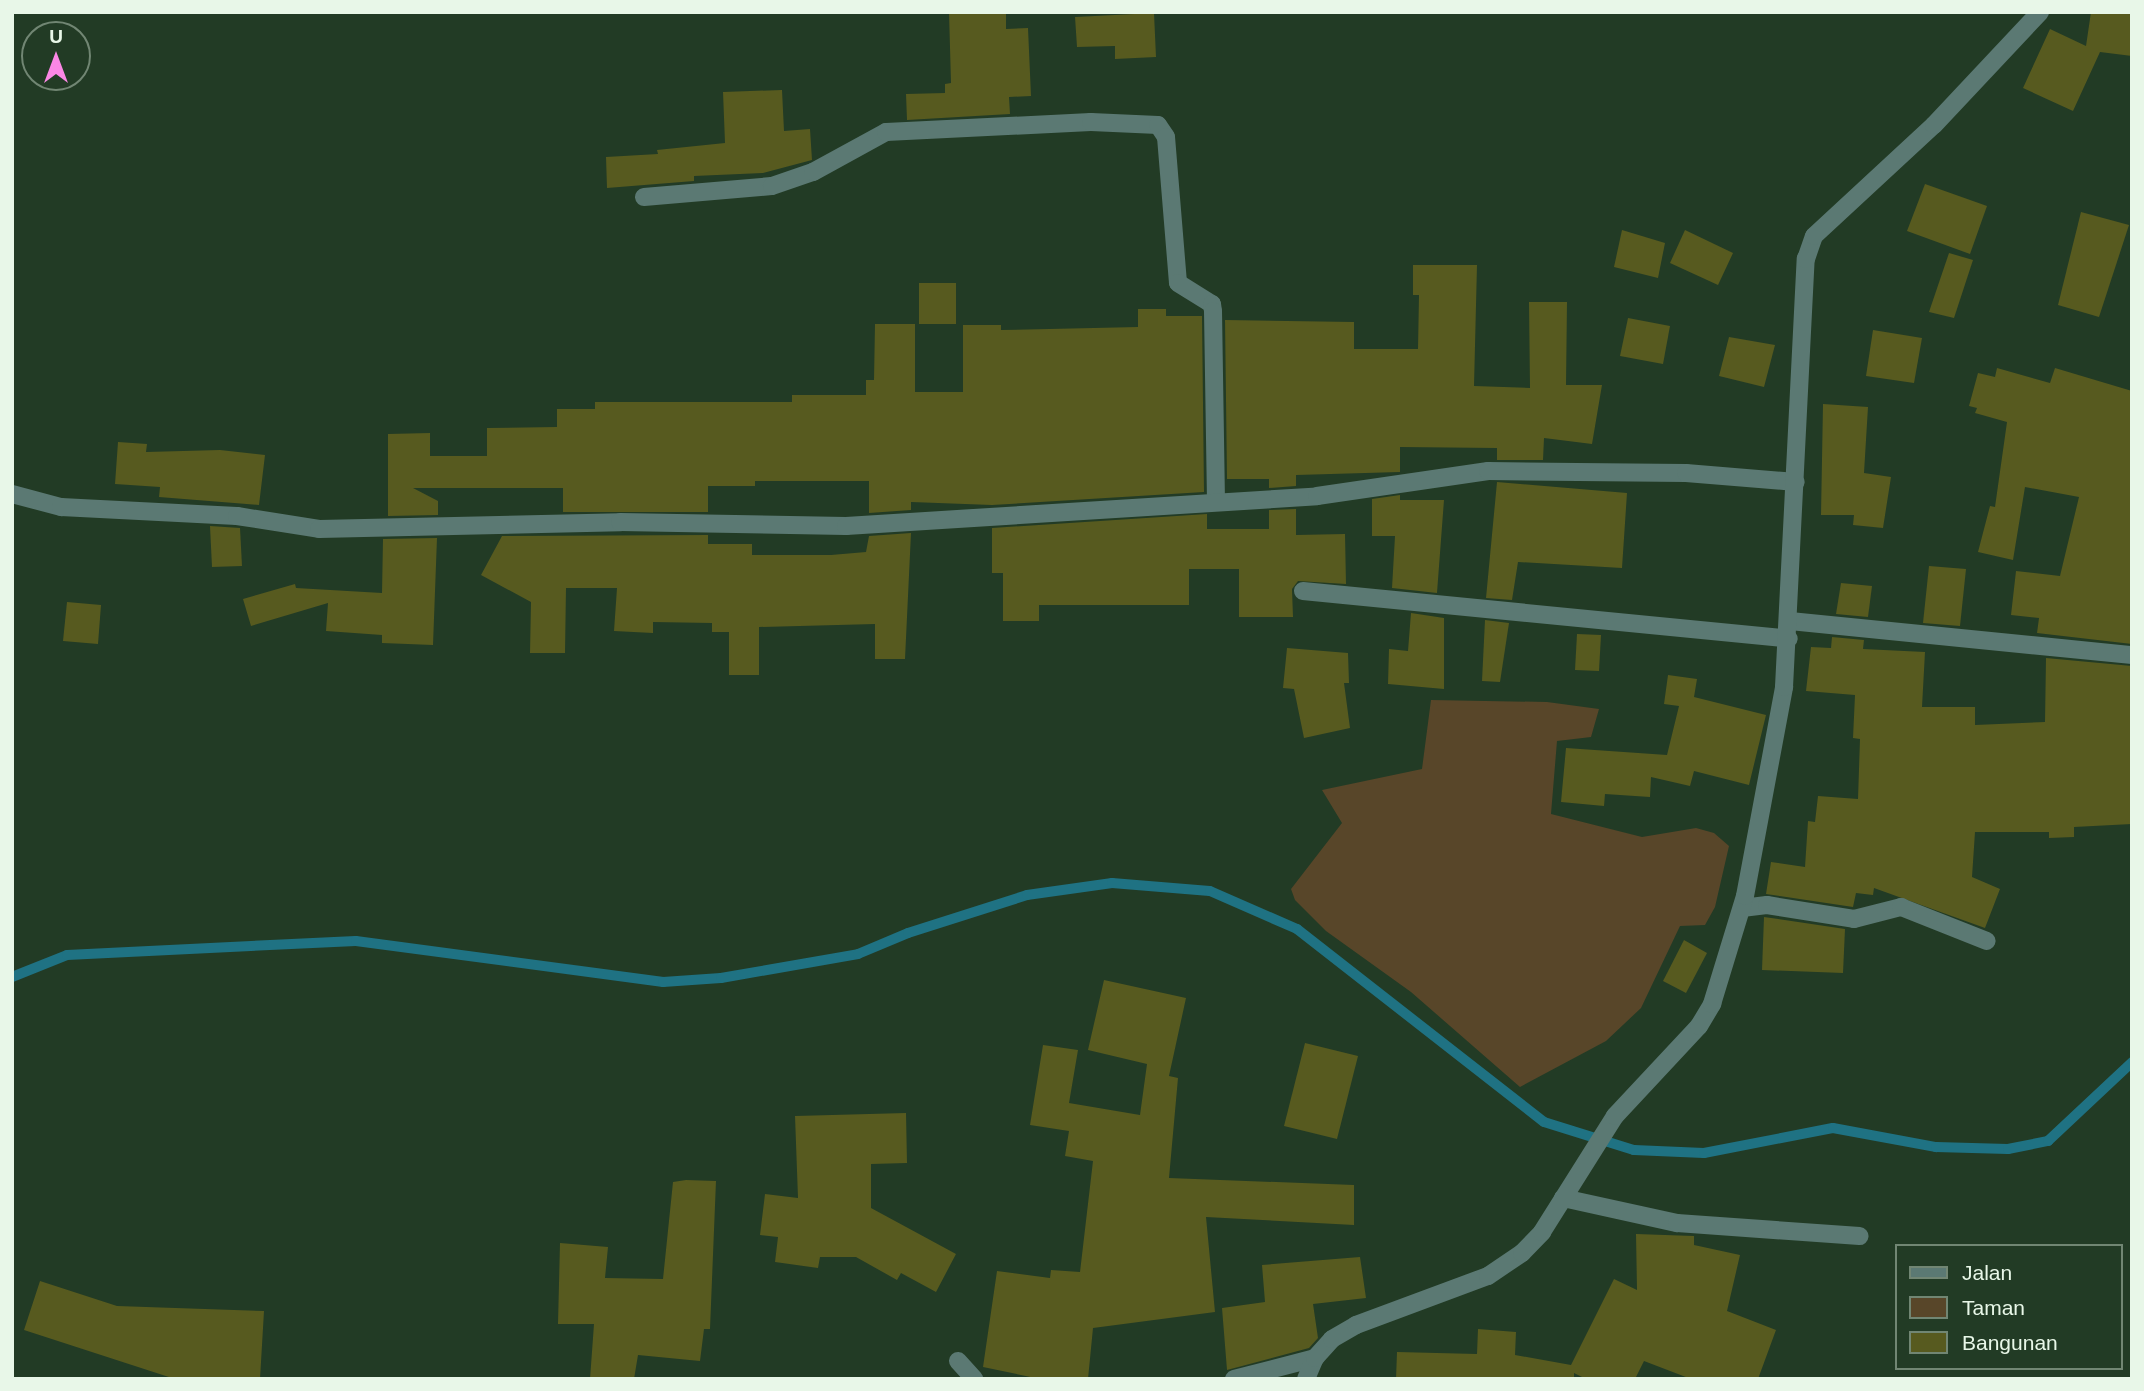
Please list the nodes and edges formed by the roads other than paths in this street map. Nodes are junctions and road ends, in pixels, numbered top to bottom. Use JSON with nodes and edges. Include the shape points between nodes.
{"nodes":[{"id":1,"x":2040,"y":12,"type":"edge"},
{"id":2,"x":644,"y":197,"type":"dead end"},
{"id":3,"x":1796,"y":482,"type":"junction"},
{"id":4,"x":12,"y":494,"type":"edge"},
{"id":5,"x":1216,"y":502,"type":"junction"},
{"id":6,"x":1303,"y":591,"type":"dead end"},
{"id":7,"x":1790,"y":621,"type":"junction"},
{"id":8,"x":1789,"y":639,"type":"junction"},
{"id":9,"x":2132,"y":655,"type":"edge"},
{"id":10,"x":1742,"y":908,"type":"junction"},
{"id":11,"x":1987,"y":941,"type":"dead end"},
{"id":12,"x":1567,"y":1192,"type":"junction"},
{"id":13,"x":1860,"y":1236,"type":"dead end"},
{"id":14,"x":1315,"y":1358,"type":"junction"},
{"id":15,"x":958,"y":1361,"type":"dead end"},
{"id":16,"x":974,"y":1379,"type":"edge"},
{"id":17,"x":1234,"y":1379,"type":"edge"},
{"id":18,"x":1306,"y":1379,"type":"edge"}],
"edges":[{"from":1,"to":3,"type":"street","via":[[1934,125],[1814,236],[1806,259]]},
{"from":2,"to":5,"type":"street","via":[[772,186],[813,172],[886,132],[1091,122],[1158,125],[1166,136],[1178,283],[1212,304]]},
{"from":3,"to":5,"type":"street","via":[[1686,472],[1488,471],[1317,496]]},
{"from":3,"to":7,"type":"street"},
{"from":4,"to":5,"type":"street","via":[[61,507],[237,516],[318,529],[620,522],[846,526]]},
{"from":6,"to":8,"type":"street"},
{"from":7,"to":8,"type":"street"},
{"from":7,"to":9,"type":"street"},
{"from":8,"to":10,"type":"street"},
{"from":10,"to":11,"type":"street","via":[[1768,905],[1854,919],[1901,907]]},
{"from":10,"to":12,"type":"street","via":[[1712,1004],[1699,1026],[1615,1116]]},
{"from":12,"to":13,"type":"street","via":[[1677,1223]]},
{"from":12,"to":14,"type":"street","via":[[1542,1232],[1522,1253],[1488,1276],[1356,1325],[1332,1339]]},
{"from":14,"to":17,"type":"street"},
{"from":14,"to":18,"type":"street"},
{"from":15,"to":16,"type":"street"}]}
